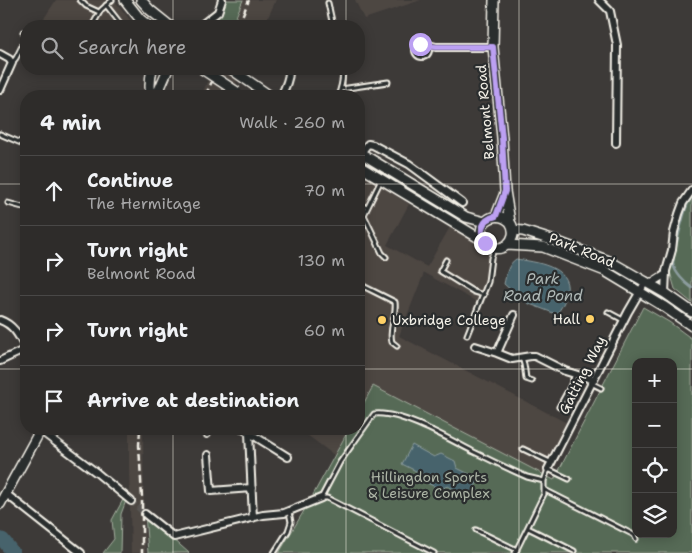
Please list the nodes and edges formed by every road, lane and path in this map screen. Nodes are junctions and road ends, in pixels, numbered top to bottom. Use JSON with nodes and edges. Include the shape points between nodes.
{"nodes":[{"id":1,"x":80,"y":0,"type":"edge"},
{"id":2,"x":112,"y":0,"type":"edge"},
{"id":3,"x":142,"y":0,"type":"edge"},
{"id":4,"x":222,"y":0,"type":"edge"},
{"id":5,"x":494,"y":0,"type":"edge"},
{"id":6,"x":599,"y":0,"type":"edge"},
{"id":7,"x":328,"y":3,"type":"dead end"},
{"id":8,"x":128,"y":4,"type":"edge"},
{"id":9,"x":106,"y":5,"type":"junction"},
{"id":10,"x":99,"y":12,"type":"junction"},
{"id":11,"x":95,"y":20,"type":"edge"},
{"id":12,"x":118,"y":20,"type":"edge"},
{"id":13,"x":136,"y":20,"type":"edge"},
{"id":14,"x":141,"y":20,"type":"edge"},
{"id":15,"x":162,"y":20,"type":"edge"},
{"id":16,"x":208,"y":20,"type":"edge"},
{"id":17,"x":332,"y":20,"type":"edge"},
{"id":18,"x":425,"y":44,"type":"junction"},
{"id":19,"x":436,"y":47,"type":"junction"},
{"id":20,"x":493,"y":47,"type":"junction"},
{"id":21,"x":20,"y":50,"type":"edge"},
{"id":22,"x":0,"y":54,"type":"edge"},
{"id":23,"x":426,"y":55,"type":"junction"},
{"id":24,"x":12,"y":63,"type":"junction"},
{"id":25,"x":151,"y":75,"type":"edge"},
{"id":26,"x":165,"y":75,"type":"edge"},
{"id":27,"x":211,"y":75,"type":"edge"},
{"id":28,"x":240,"y":75,"type":"edge"},
{"id":29,"x":288,"y":75,"type":"edge"},
{"id":30,"x":343,"y":75,"type":"edge"},
{"id":31,"x":388,"y":82,"type":"dead end"},
{"id":32,"x":340,"y":89,"type":"joint"},
{"id":33,"x":0,"y":90,"type":"edge"},
{"id":34,"x":151,"y":90,"type":"edge"},
{"id":35,"x":159,"y":90,"type":"edge"},
{"id":36,"x":234,"y":90,"type":"edge"},
{"id":37,"x":261,"y":90,"type":"edge"},
{"id":38,"x":284,"y":90,"type":"edge"},
{"id":39,"x":0,"y":134,"type":"edge"},
{"id":40,"x":20,"y":142,"type":"edge"},
{"id":41,"x":616,"y":143,"type":"dead end"},
{"id":42,"x":365,"y":147,"type":"edge"},
{"id":43,"x":365,"y":156,"type":"edge"},
{"id":44,"x":365,"y":169,"type":"edge"},
{"id":45,"x":382,"y":179,"type":"junction"},
{"id":46,"x":692,"y":190,"type":"edge"},
{"id":47,"x":505,"y":191,"type":"junction"},
{"id":48,"x":8,"y":202,"type":"dead end"},
{"id":49,"x":462,"y":203,"type":"dead end"},
{"id":50,"x":20,"y":206,"type":"edge"},
{"id":51,"x":367,"y":208,"type":"joint"},
{"id":52,"x":365,"y":213,"type":"edge"},
{"id":53,"x":496,"y":216,"type":"junction"},
{"id":54,"x":365,"y":217,"type":"edge"},
{"id":55,"x":485,"y":222,"type":"junction"},
{"id":56,"x":512,"y":226,"type":"junction"},
{"id":57,"x":484,"y":241,"type":"junction"},
{"id":58,"x":507,"y":245,"type":"junction"},
{"id":59,"x":495,"y":248,"type":"junction"},
{"id":60,"x":386,"y":257,"type":"dead end"},
{"id":61,"x":446,"y":260,"type":"dead end"},
{"id":62,"x":666,"y":274,"type":"junction"},
{"id":63,"x":648,"y":282,"type":"junction"},
{"id":64,"x":365,"y":285,"type":"edge"},
{"id":65,"x":639,"y":292,"type":"junction"},
{"id":66,"x":666,"y":293,"type":"junction"},
{"id":67,"x":484,"y":294,"type":"junction"},
{"id":68,"x":608,"y":312,"type":"dead end"},
{"id":69,"x":692,"y":312,"type":"edge"},
{"id":70,"x":514,"y":315,"type":"dead end"},
{"id":71,"x":0,"y":320,"type":"edge"},
{"id":72,"x":624,"y":320,"type":"junction"},
{"id":73,"x":692,"y":326,"type":"edge"},
{"id":74,"x":467,"y":335,"type":"dead end"},
{"id":75,"x":20,"y":338,"type":"edge"},
{"id":76,"x":397,"y":346,"type":"dead end"},
{"id":77,"x":475,"y":346,"type":"dead end"},
{"id":78,"x":20,"y":352,"type":"edge"},
{"id":79,"x":497,"y":353,"type":"junction"},
{"id":80,"x":522,"y":358,"type":"junction"},
{"id":81,"x":0,"y":361,"type":"edge"},
{"id":82,"x":575,"y":374,"type":"junction"},
{"id":83,"x":532,"y":381,"type":"dead end"},
{"id":84,"x":593,"y":382,"type":"junction"},
{"id":85,"x":601,"y":388,"type":"dead end"},
{"id":86,"x":559,"y":407,"type":"dead end"},
{"id":87,"x":365,"y":426,"type":"edge"},
{"id":88,"x":38,"y":435,"type":"edge"},
{"id":89,"x":48,"y":435,"type":"edge"},
{"id":90,"x":249,"y":435,"type":"edge"},
{"id":91,"x":252,"y":435,"type":"edge"},
{"id":92,"x":359,"y":435,"type":"edge"},
{"id":93,"x":523,"y":449,"type":"dead end"},
{"id":94,"x":208,"y":455,"type":"dead end"},
{"id":95,"x":288,"y":457,"type":"dead end"},
{"id":96,"x":549,"y":466,"type":"junction"},
{"id":97,"x":569,"y":479,"type":"dead end"},
{"id":98,"x":544,"y":481,"type":"junction"},
{"id":99,"x":252,"y":488,"type":"junction"},
{"id":100,"x":545,"y":490,"type":"junction"},
{"id":101,"x":2,"y":498,"type":"edge"},
{"id":102,"x":321,"y":498,"type":"junction"},
{"id":103,"x":131,"y":501,"type":"tunnel mouth"},
{"id":104,"x":289,"y":511,"type":"junction"},
{"id":105,"x":145,"y":514,"type":"tunnel mouth"},
{"id":106,"x":253,"y":518,"type":"junction"},
{"id":107,"x":528,"y":528,"type":"junction"},
{"id":108,"x":476,"y":530,"type":"dead end"},
{"id":109,"x":636,"y":539,"type":"dead end"},
{"id":110,"x":574,"y":551,"type":"dead end"},
{"id":111,"x":516,"y":552,"type":"edge"},
{"id":112,"x":81,"y":553,"type":"edge"},
{"id":113,"x":274,"y":553,"type":"edge"},
{"id":114,"x":434,"y":553,"type":"edge"}],
"edges":[{"from":1,"to":10,"type":"lane"},
{"from":2,"to":9,"type":"lane"},
{"from":3,"to":15,"type":"main road"},
{"from":4,"to":16,"type":"street","via":[[218,12]]},
{"from":5,"to":20,"type":"main road","name":"Belmont Road"},
{"from":6,"to":41,"type":"street","via":[[610,11],[617,45]]},
{"from":7,"to":17,"type":"lane"},
{"from":8,"to":13,"type":"main road"},
{"from":8,"to":14,"type":"main road"},
{"from":9,"to":10,"type":"lane"},
{"from":9,"to":12,"type":"lane"},
{"from":10,"to":11,"type":"lane"},
{"from":18,"to":19,"type":"street"},
{"from":18,"to":23,"type":"street","via":[[428,48]]},
{"from":18,"to":23,"type":"street","via":[[418,44],[415,51],[420,56]]},
{"from":19,"to":20,"type":"street"},
{"from":19,"to":23,"type":"street"},
{"from":20,"to":47,"type":"main road","name":"Belmont Road"},
{"from":21,"to":24,"type":"lane"},
{"from":22,"to":24,"type":"street"},
{"from":24,"to":33,"type":"street"},
{"from":25,"to":34,"type":"main road"},
{"from":26,"to":35,"type":"main road"},
{"from":27,"to":36,"type":"main road","bridge":true},
{"from":28,"to":37,"type":"main road"},
{"from":29,"to":38,"type":"street"},
{"from":30,"to":32,"type":"lane"},
{"from":31,"to":32,"type":"lane"},
{"from":39,"to":40,"type":"lane"},
{"from":42,"to":49,"type":"street","via":[[373,145],[410,164]]},
{"from":43,"to":55,"type":"main road","via":[[466,218]]},
{"from":44,"to":45,"type":"main road"},
{"from":45,"to":51,"type":"lane"},
{"from":45,"to":57,"type":"main road"},
{"from":46,"to":62,"type":"street","via":[[679,214]]},
{"from":47,"to":53,"type":"main road"},
{"from":47,"to":56,"type":"main road","name":"Belmont Road"},
{"from":48,"to":50,"type":"lane"},
{"from":51,"to":52,"type":"lane"},
{"from":53,"to":55,"type":"main road"},
{"from":53,"to":56,"type":"main road","via":[[503,217]]},
{"from":54,"to":60,"type":"lane"},
{"from":55,"to":57,"type":"main road","via":[[482,231]]},
{"from":56,"to":58,"type":"main road","via":[[513,238]]},
{"from":56,"to":63,"type":"main road","name":"Park Road","via":[[610,261]]},
{"from":57,"to":59,"type":"main road"},
{"from":58,"to":59,"type":"main road"},
{"from":58,"to":65,"type":"main road","name":"Park Road","via":[[543,247],[605,271]]},
{"from":59,"to":67,"type":"lane"},
{"from":61,"to":67,"type":"lane","via":[[440,271],[474,292]]},
{"from":62,"to":63,"type":"street"},
{"from":62,"to":66,"type":"street"},
{"from":63,"to":65,"type":"street","name":"Gatting Way"},
{"from":63,"to":66,"type":"main road","name":"Park Road"},
{"from":64,"to":76,"type":"lane","via":[[395,302],[390,337]]},
{"from":65,"to":72,"type":"street","name":"Gatting Way"},
{"from":65,"to":73,"type":"main road","name":"Park Road"},
{"from":66,"to":69,"type":"main road","name":"Park Road"},
{"from":67,"to":74,"type":"lane"},
{"from":68,"to":72,"type":"lane"},
{"from":70,"to":79,"type":"street"},
{"from":71,"to":75,"type":"street","via":[[7,322]]},
{"from":72,"to":84,"type":"street","name":"Gatting Way"},
{"from":77,"to":79,"type":"street"},
{"from":78,"to":81,"type":"street"},
{"from":79,"to":80,"type":"street","via":[[512,359]]},
{"from":80,"to":82,"type":"street","via":[[535,356]]},
{"from":80,"to":83,"type":"lane","via":[[526,379]]},
{"from":82,"to":84,"type":"street"},
{"from":82,"to":86,"type":"lane"},
{"from":84,"to":85,"type":"lane"},
{"from":84,"to":96,"type":"street","name":"Gatting Way"},
{"from":87,"to":98,"type":"lane","via":[[378,413],[394,416],[425,427],[527,477]]},
{"from":88,"to":101,"type":"main road"},
{"from":89,"to":103,"type":"street"},
{"from":90,"to":99,"type":"street"},
{"from":91,"to":95,"type":"street"},
{"from":92,"to":102,"type":"lane"},
{"from":93,"to":96,"type":"lane"},
{"from":94,"to":99,"type":"street","via":[[211,491]]},
{"from":96,"to":97,"type":"lane"},
{"from":96,"to":98,"type":"lane"},
{"from":98,"to":100,"type":"lane"},
{"from":99,"to":106,"type":"street"},
{"from":100,"to":107,"type":"lane"},
{"from":100,"to":109,"type":"lane","via":[[634,535]]},
{"from":101,"to":112,"type":"street"},
{"from":102,"to":104,"type":"street"},
{"from":102,"to":114,"type":"lane","via":[[332,500]]},
{"from":104,"to":106,"type":"street"},
{"from":104,"to":113,"type":"lane","via":[[291,522],[288,531]]},
{"from":105,"to":106,"type":"street","via":[[174,537]]},
{"from":107,"to":110,"type":"lane"},
{"from":107,"to":111,"type":"lane"},
{"from":108,"to":111,"type":"lane"}]}
